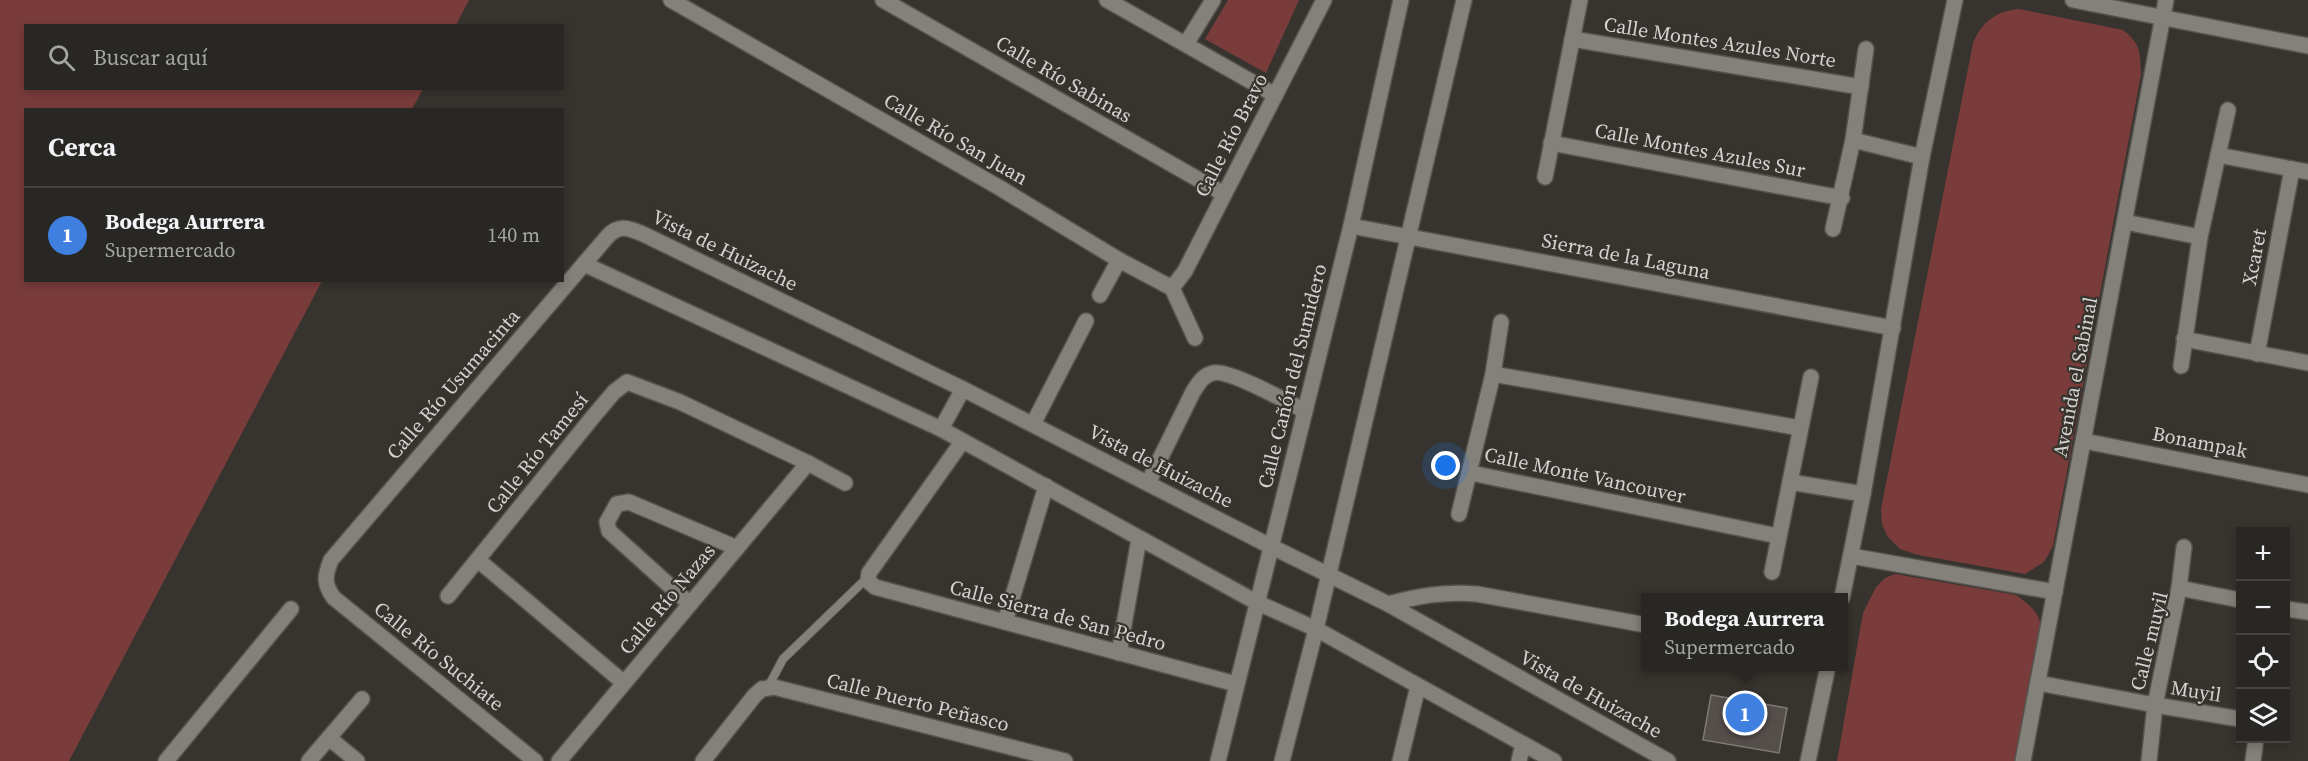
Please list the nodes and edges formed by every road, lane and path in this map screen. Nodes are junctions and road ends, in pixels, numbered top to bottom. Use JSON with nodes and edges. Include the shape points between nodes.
{"nodes":[{"id":1,"x":671,"y":0,"type":"edge"},
{"id":2,"x":882,"y":0,"type":"edge"},
{"id":3,"x":1107,"y":0,"type":"edge"},
{"id":4,"x":1213,"y":0,"type":"edge"},
{"id":5,"x":1324,"y":0,"type":"edge"},
{"id":6,"x":1401,"y":0,"type":"edge"},
{"id":7,"x":1464,"y":0,"type":"edge"},
{"id":8,"x":1580,"y":0,"type":"edge"},
{"id":9,"x":1955,"y":0,"type":"edge"},
{"id":10,"x":2073,"y":0,"type":"edge"},
{"id":11,"x":2166,"y":0,"type":"edge"},
{"id":12,"x":2162,"y":18,"type":"junction"},
{"id":13,"x":1572,"y":39,"type":"junction"},
{"id":14,"x":1186,"y":44,"type":"junction"},
{"id":15,"x":2308,"y":46,"type":"edge"},
{"id":16,"x":1866,"y":49,"type":"dead end"},
{"id":17,"x":1861,"y":87,"type":"junction"},
{"id":18,"x":1275,"y":95,"type":"junction"},
{"id":19,"x":2228,"y":110,"type":"dead end"},
{"id":20,"x":1853,"y":140,"type":"junction"},
{"id":21,"x":1551,"y":143,"type":"junction"},
{"id":22,"x":2218,"y":155,"type":"junction"},
{"id":23,"x":1922,"y":157,"type":"junction"},
{"id":24,"x":2292,"y":169,"type":"junction"},
{"id":25,"x":2308,"y":172,"type":"edge"},
{"id":26,"x":1545,"y":177,"type":"dead end"},
{"id":27,"x":1224,"y":194,"type":"junction"},
{"id":28,"x":1842,"y":198,"type":"junction"},
{"id":29,"x":2125,"y":222,"type":"junction"},
{"id":30,"x":1351,"y":226,"type":"junction"},
{"id":31,"x":624,"y":227,"type":"joint"},
{"id":32,"x":1833,"y":229,"type":"dead end"},
{"id":33,"x":1408,"y":237,"type":"junction"},
{"id":34,"x":2200,"y":237,"type":"junction"},
{"id":35,"x":1119,"y":260,"type":"junction"},
{"id":36,"x":584,"y":264,"type":"junction"},
{"id":37,"x":1172,"y":288,"type":"junction"},
{"id":38,"x":1100,"y":295,"type":"dead end"},
{"id":39,"x":1086,"y":321,"type":"dead end"},
{"id":40,"x":1502,"y":322,"type":"dead end"},
{"id":41,"x":1893,"y":328,"type":"junction"},
{"id":42,"x":1195,"y":338,"type":"dead end"},
{"id":43,"x":2184,"y":339,"type":"junction"},
{"id":44,"x":2257,"y":354,"type":"junction"},
{"id":45,"x":2308,"y":363,"type":"edge"},
{"id":46,"x":2181,"y":366,"type":"dead end"},
{"id":47,"x":1493,"y":374,"type":"junction"},
{"id":48,"x":1811,"y":377,"type":"dead end"},
{"id":49,"x":963,"y":389,"type":"junction"},
{"id":50,"x":1305,"y":411,"type":"junction"},
{"id":51,"x":1033,"y":424,"type":"junction"},
{"id":52,"x":1800,"y":428,"type":"junction"},
{"id":53,"x":941,"y":429,"type":"junction"},
{"id":54,"x":2084,"y":441,"type":"junction"},
{"id":55,"x":963,"y":442,"type":"junction"},
{"id":56,"x":808,"y":463,"type":"junction"},
{"id":57,"x":1470,"y":473,"type":"junction"},
{"id":58,"x":1790,"y":482,"type":"junction"},
{"id":59,"x":845,"y":483,"type":"dead end"},
{"id":60,"x":1148,"y":483,"type":"junction"},
{"id":61,"x":2308,"y":485,"type":"edge"},
{"id":62,"x":1046,"y":486,"type":"junction"},
{"id":63,"x":1863,"y":494,"type":"junction"},
{"id":64,"x":1459,"y":514,"type":"dead end"},
{"id":65,"x":1778,"y":536,"type":"junction"},
{"id":66,"x":1139,"y":539,"type":"junction"},
{"id":67,"x":1270,"y":546,"type":"junction"},
{"id":68,"x":737,"y":548,"type":"junction"},
{"id":69,"x":2184,"y":548,"type":"dead end"},
{"id":70,"x":1851,"y":556,"type":"junction"},
{"id":71,"x":478,"y":560,"type":"junction"},
{"id":72,"x":1772,"y":572,"type":"dead end"},
{"id":73,"x":1327,"y":575,"type":"junction"},
{"id":74,"x":324,"y":579,"type":"joint"},
{"id":75,"x":869,"y":580,"type":"junction"},
{"id":76,"x":2180,"y":588,"type":"junction"},
{"id":77,"x":2055,"y":592,"type":"junction"},
{"id":78,"x":1843,"y":593,"type":"edge"},
{"id":79,"x":448,"y":596,"type":"dead end"},
{"id":80,"x":2236,"y":599,"type":"edge"},
{"id":81,"x":1256,"y":602,"type":"junction"},
{"id":82,"x":690,"y":604,"type":"junction"},
{"id":83,"x":1388,"y":604,"type":"junction"},
{"id":84,"x":291,"y":609,"type":"dead end"},
{"id":85,"x":2290,"y":610,"type":"edge"},
{"id":86,"x":2308,"y":612,"type":"edge"},
{"id":87,"x":1005,"y":622,"type":"junction"},
{"id":88,"x":1641,"y":624,"type":"edge"},
{"id":89,"x":1316,"y":629,"type":"junction"},
{"id":90,"x":1119,"y":653,"type":"junction"},
{"id":91,"x":1827,"y":671,"type":"edge"},
{"id":92,"x":624,"y":683,"type":"junction"},
{"id":93,"x":2038,"y":683,"type":"junction"},
{"id":94,"x":1236,"y":684,"type":"junction"},
{"id":95,"x":1418,"y":686,"type":"junction"},
{"id":96,"x":765,"y":688,"type":"junction"},
{"id":97,"x":362,"y":699,"type":"dead end"},
{"id":98,"x":2155,"y":705,"type":"junction"},
{"id":99,"x":2236,"y":718,"type":"edge"},
{"id":100,"x":328,"y":738,"type":"junction"},
{"id":101,"x":2255,"y":743,"type":"edge"},
{"id":102,"x":1523,"y":744,"type":"junction"},
{"id":103,"x":165,"y":761,"type":"edge"},
{"id":104,"x":309,"y":761,"type":"edge"},
{"id":105,"x":357,"y":761,"type":"edge"},
{"id":106,"x":535,"y":761,"type":"edge"},
{"id":107,"x":558,"y":761,"type":"edge"},
{"id":108,"x":703,"y":761,"type":"edge"},
{"id":109,"x":1065,"y":761,"type":"edge"},
{"id":110,"x":1218,"y":761,"type":"edge"},
{"id":111,"x":1282,"y":761,"type":"edge"},
{"id":112,"x":1400,"y":761,"type":"edge"},
{"id":113,"x":1519,"y":761,"type":"edge"},
{"id":114,"x":1554,"y":761,"type":"edge"},
{"id":115,"x":1668,"y":761,"type":"edge"},
{"id":116,"x":1808,"y":761,"type":"edge"},
{"id":117,"x":2023,"y":761,"type":"edge"},
{"id":118,"x":2149,"y":761,"type":"edge"},
{"id":119,"x":2253,"y":761,"type":"edge"}],
"edges":[{"from":1,"to":35,"type":"street","name":"Calle Río San Juan"},
{"from":2,"to":27,"type":"street","name":"Calle Río Sabinas"},
{"from":3,"to":14,"type":"street"},
{"from":4,"to":14,"type":"street"},
{"from":5,"to":18,"type":"street","name":"Calle Río Bravo"},
{"from":6,"to":30,"type":"street","name":"Calle Cañón del Sumidero"},
{"from":7,"to":33,"type":"street"},
{"from":8,"to":13,"type":"street"},
{"from":9,"to":23,"type":"street"},
{"from":10,"to":12,"type":"street"},
{"from":11,"to":12,"type":"street","name":"Avenida el Sabinal"},
{"from":12,"to":15,"type":"street"},
{"from":12,"to":29,"type":"street","name":"Avenida el Sabinal"},
{"from":13,"to":17,"type":"street","name":"Calle Montes Azules Norte"},
{"from":13,"to":21,"type":"street"},
{"from":14,"to":18,"type":"street"},
{"from":16,"to":17,"type":"street"},
{"from":17,"to":20,"type":"street"},
{"from":18,"to":27,"type":"street","name":"Calle Río Bravo"},
{"from":19,"to":22,"type":"street"},
{"from":20,"to":23,"type":"street"},
{"from":20,"to":28,"type":"street"},
{"from":21,"to":26,"type":"street"},
{"from":21,"to":28,"type":"street","name":"Calle Montes Azules Sur"},
{"from":22,"to":24,"type":"street"},
{"from":22,"to":34,"type":"street"},
{"from":23,"to":41,"type":"street"},
{"from":24,"to":25,"type":"street"},
{"from":24,"to":44,"type":"street","name":"Xcaret"},
{"from":27,"to":37,"type":"street","name":"Calle Río Bravo","via":[[1185,271]]},
{"from":28,"to":32,"type":"street"},
{"from":29,"to":34,"type":"street"},
{"from":29,"to":54,"type":"street","name":"Avenida el Sabinal"},
{"from":30,"to":33,"type":"street","name":"Sierra de la Laguna"},
{"from":30,"to":50,"type":"street","name":"Calle Cañón del Sumidero"},
{"from":31,"to":36,"type":"street","name":"Calle Río Usumacinta","via":[[612,232]]},
{"from":31,"to":49,"type":"street","name":"Vista de Huizache"},
{"from":33,"to":41,"type":"street","name":"Sierra de la Laguna"},
{"from":33,"to":73,"type":"street"},
{"from":34,"to":43,"type":"street"},
{"from":35,"to":37,"type":"street","name":"Calle Río San Juan"},
{"from":35,"to":38,"type":"street"},
{"from":36,"to":53,"type":"street"},
{"from":36,"to":74,"type":"street","name":"Calle Río Usumacinta","via":[[331,560]]},
{"from":37,"to":42,"type":"street"},
{"from":39,"to":51,"type":"street"},
{"from":40,"to":47,"type":"street","name":"Calle Monte Vancouver"},
{"from":41,"to":63,"type":"street"},
{"from":43,"to":44,"type":"street"},
{"from":43,"to":46,"type":"street"},
{"from":44,"to":45,"type":"street"},
{"from":47,"to":52,"type":"street"},
{"from":47,"to":57,"type":"street","name":"Calle Monte Vancouver"},
{"from":48,"to":52,"type":"street"},
{"from":49,"to":51,"type":"street","name":"Vista de Huizache"},
{"from":49,"to":53,"type":"street"},
{"from":50,"to":60,"type":"street","via":[[1230,375],[1211,373],[1193,392]]},
{"from":50,"to":67,"type":"street","name":"Calle Cañón del Sumidero"},
{"from":51,"to":60,"type":"street","name":"Vista de Huizache"},
{"from":52,"to":58,"type":"street"},
{"from":53,"to":55,"type":"street"},
{"from":54,"to":61,"type":"street","name":"Bonampak"},
{"from":54,"to":77,"type":"street","name":"Avenida el Sabinal"},
{"from":55,"to":62,"type":"street"},
{"from":55,"to":75,"type":"street","via":[[875,563]]},
{"from":56,"to":59,"type":"street"},
{"from":56,"to":68,"type":"street","name":"Calle Río Nazas"},
{"from":56,"to":71,"type":"street","name":"Calle Río Tamesí","via":[[671,398],[627,382],[598,410]]},
{"from":57,"to":64,"type":"street"},
{"from":57,"to":65,"type":"street","name":"Calle Monte Vancouver"},
{"from":58,"to":63,"type":"street"},
{"from":58,"to":65,"type":"street"},
{"from":60,"to":67,"type":"street","name":"Vista de Huizache"},
{"from":62,"to":66,"type":"street"},
{"from":62,"to":87,"type":"street"},
{"from":63,"to":70,"type":"street"},
{"from":65,"to":72,"type":"street"},
{"from":66,"to":81,"type":"street"},
{"from":66,"to":90,"type":"street"},
{"from":67,"to":73,"type":"street","name":"Vista de Huizache"},
{"from":67,"to":81,"type":"street","name":"Calle Cañón del Sumidero"},
{"from":68,"to":82,"type":"street","name":"Calle Río Nazas"},
{"from":68,"to":82,"type":"street","via":[[628,502],[617,504],[607,522],[609,531]]},
{"from":69,"to":76,"type":"street"},
{"from":70,"to":77,"type":"street"},
{"from":70,"to":78,"type":"street"},
{"from":71,"to":79,"type":"street"},
{"from":71,"to":92,"type":"street"},
{"from":73,"to":83,"type":"street","name":"Vista de Huizache"},
{"from":73,"to":89,"type":"street"},
{"from":74,"to":106,"type":"street","name":"Calle Río Suchiate","via":[[334,598]]},
{"from":75,"to":87,"type":"street","name":"Calle Sierra de San Pedro","via":[[875,587]]},
{"from":75,"to":96,"type":"lane","via":[[783,660]]},
{"from":76,"to":80,"type":"street","name":"Calle muyil"},
{"from":76,"to":98,"type":"street","name":"Calle muyil"},
{"from":77,"to":93,"type":"street","name":"Avenida el Sabinal"},
{"from":81,"to":89,"type":"street"},
{"from":81,"to":94,"type":"street","name":"Calle Cañón del Sumidero"},
{"from":82,"to":92,"type":"street","name":"Calle Río Nazas"},
{"from":83,"to":88,"type":"street","via":[[1423,594],[1477,594]]},
{"from":83,"to":115,"type":"street","name":"Vista de Huizache"},
{"from":84,"to":103,"type":"street"},
{"from":85,"to":86,"type":"street"},
{"from":87,"to":90,"type":"street","name":"Calle Sierra de San Pedro"},
{"from":89,"to":95,"type":"street"},
{"from":89,"to":111,"type":"street"},
{"from":90,"to":94,"type":"street","name":"Calle Sierra de San Pedro"},
{"from":91,"to":116,"type":"street"},
{"from":92,"to":107,"type":"street","name":"Calle Río Nazas"},
{"from":93,"to":98,"type":"street","name":"Muyil"},
{"from":93,"to":117,"type":"street","name":"Avenida el Sabinal"},
{"from":94,"to":110,"type":"street","name":"Calle Cañón del Sumidero"},
{"from":95,"to":102,"type":"street"},
{"from":95,"to":112,"type":"street"},
{"from":96,"to":108,"type":"street","via":[[755,694]]},
{"from":96,"to":109,"type":"street","name":"Calle Puerto Peñasco","via":[[774,687]]},
{"from":97,"to":100,"type":"street"},
{"from":98,"to":99,"type":"street","name":"Muyil"},
{"from":98,"to":118,"type":"street","name":"Calle muyil"},
{"from":100,"to":104,"type":"street"},
{"from":100,"to":105,"type":"street"},
{"from":101,"to":119,"type":"street"},
{"from":102,"to":113,"type":"street"},
{"from":102,"to":114,"type":"street"}]}
